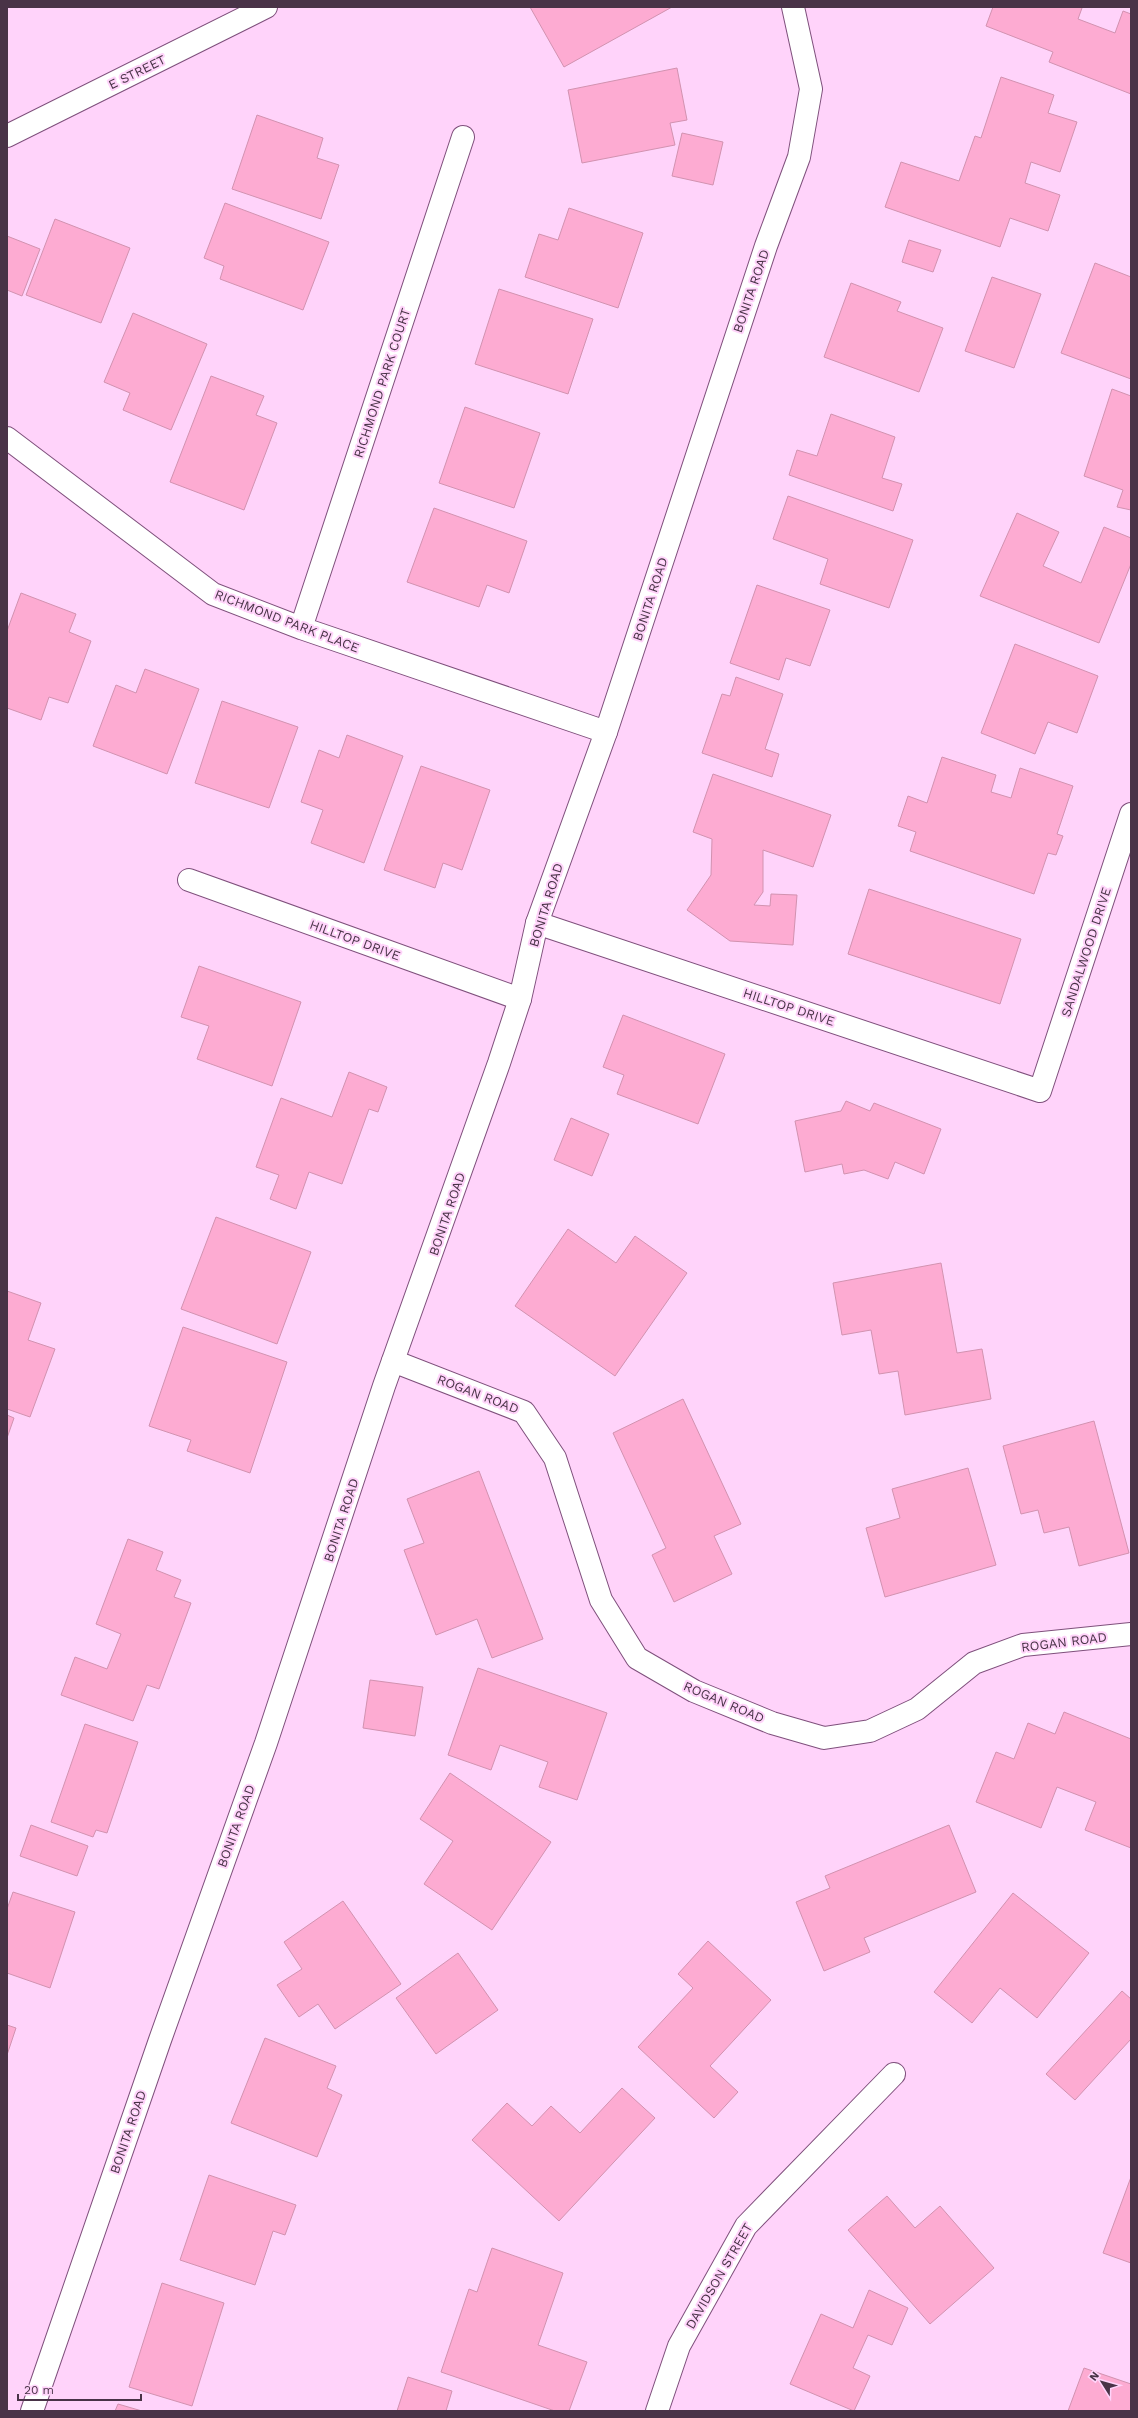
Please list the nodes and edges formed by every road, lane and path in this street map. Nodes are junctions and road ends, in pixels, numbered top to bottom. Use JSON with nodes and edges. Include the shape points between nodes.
{"nodes":[{"id":1,"x":266,"y":7,"type":"edge"},
{"id":2,"x":793,"y":7,"type":"edge"},
{"id":3,"x":7,"y":136,"type":"edge"},
{"id":4,"x":463,"y":137,"type":"dead end"},
{"id":5,"x":7,"y":438,"type":"edge"},
{"id":6,"x":301,"y":628,"type":"junction"},
{"id":7,"x":606,"y":732,"type":"junction"},
{"id":8,"x":1131,"y":814,"type":"edge"},
{"id":9,"x":189,"y":880,"type":"dead end"},
{"id":10,"x":537,"y":923,"type":"junction"},
{"id":11,"x":520,"y":999,"type":"junction"},
{"id":12,"x":1040,"y":1091,"type":"joint"},
{"id":13,"x":393,"y":1361,"type":"junction"},
{"id":14,"x":1131,"y":1634,"type":"edge"},
{"id":15,"x":894,"y":2074,"type":"dead end"},
{"id":16,"x":32,"y":2411,"type":"edge"},
{"id":17,"x":657,"y":2411,"type":"edge"}],
"edges":[{"from":1,"to":3,"type":"street","name":"E STREET"},
{"from":2,"to":7,"type":"street","name":"BONITA ROAD","via":[[811,89],[799,157],[766,246]]},
{"from":4,"to":6,"type":"street","name":"RICHMOND PARK COURT"},
{"from":5,"to":6,"type":"street","name":"RICHMOND PARK PLACE","via":[[213,594]]},
{"from":6,"to":7,"type":"street","name":"RICHMOND PARK PLACE"},
{"from":7,"to":10,"type":"street","name":"BONITA ROAD"},
{"from":8,"to":12,"type":"street","name":"SANDALWOOD DRIVE"},
{"from":9,"to":11,"type":"street","name":"HILLTOP DRIVE"},
{"from":10,"to":11,"type":"street","name":"BONITA ROAD"},
{"from":10,"to":12,"type":"street","name":"HILLTOP DRIVE"},
{"from":11,"to":13,"type":"street","name":"BONITA ROAD","via":[[439,1236]]},
{"from":13,"to":14,"type":"street","name":"ROGAN ROAD","via":[[524,1412],[555,1458],[601,1600],[637,1658],[694,1691],[772,1723],[824,1738],[870,1731],[917,1709],[974,1663],[1023,1645]]},
{"from":13,"to":16,"type":"street","name":"BONITA ROAD","via":[[266,1743]]},
{"from":15,"to":17,"type":"street","name":"DAVIDSON STREET","via":[[746,2226],[679,2346]]}]}
